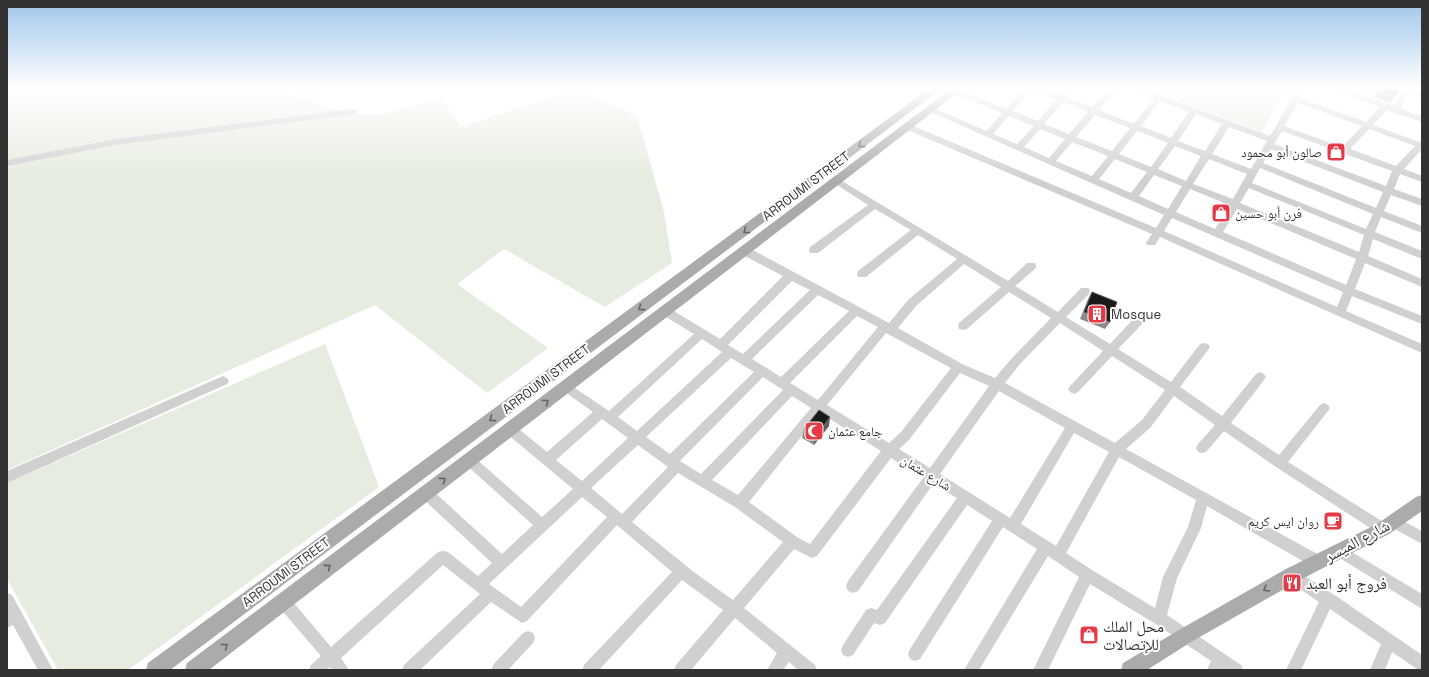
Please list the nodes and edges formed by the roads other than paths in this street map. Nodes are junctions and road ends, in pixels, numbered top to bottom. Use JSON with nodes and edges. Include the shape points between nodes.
{"nodes":[{"id":1,"x":293,"y":120,"type":"edge"},
{"id":2,"x":895,"y":120,"type":"edge"},
{"id":3,"x":918,"y":120,"type":"edge"},
{"id":4,"x":952,"y":120,"type":"edge"},
{"id":5,"x":1001,"y":120,"type":"edge"},
{"id":6,"x":1026,"y":120,"type":"edge"},
{"id":7,"x":1044,"y":120,"type":"edge"},
{"id":8,"x":1086,"y":120,"type":"edge"},
{"id":9,"x":1116,"y":120,"type":"edge"},
{"id":10,"x":1142,"y":120,"type":"edge"},
{"id":11,"x":1188,"y":120,"type":"edge"},
{"id":12,"x":1218,"y":120,"type":"edge"},
{"id":13,"x":1284,"y":120,"type":"edge"},
{"id":14,"x":1350,"y":120,"type":"edge"},
{"id":15,"x":1373,"y":120,"type":"edge"},
{"id":16,"x":1227,"y":123,"type":"junction"},
{"id":17,"x":1039,"y":125,"type":"junction"},
{"id":18,"x":1367,"y":126,"type":"junction"},
{"id":19,"x":908,"y":127,"type":"junction"},
{"id":20,"x":1136,"y":127,"type":"junction"},
{"id":21,"x":1280,"y":127,"type":"junction"},
{"id":22,"x":988,"y":135,"type":"junction"},
{"id":23,"x":1071,"y":138,"type":"junction"},
{"id":24,"x":1172,"y":141,"type":"junction"},
{"id":25,"x":1271,"y":142,"type":"junction"},
{"id":26,"x":1422,"y":145,"type":"edge"},
{"id":27,"x":1018,"y":148,"type":"junction"},
{"id":28,"x":1343,"y":151,"type":"junction"},
{"id":29,"x":1114,"y":155,"type":"junction"},
{"id":30,"x":1207,"y":155,"type":"junction"},
{"id":31,"x":1050,"y":162,"type":"junction"},
{"id":32,"x":7,"y":163,"type":"edge"},
{"id":33,"x":1256,"y":168,"type":"junction"},
{"id":34,"x":1152,"y":170,"type":"junction"},
{"id":35,"x":1397,"y":171,"type":"junction"},
{"id":36,"x":1422,"y":179,"type":"edge"},
{"id":37,"x":1094,"y":180,"type":"junction"},
{"id":38,"x":837,"y":181,"type":"junction"},
{"id":39,"x":1188,"y":184,"type":"junction"},
{"id":40,"x":1247,"y":184,"type":"junction"},
{"id":41,"x":1388,"y":190,"type":"junction"},
{"id":42,"x":1134,"y":197,"type":"junction"},
{"id":43,"x":1422,"y":203,"type":"edge"},
{"id":44,"x":1235,"y":204,"type":"junction"},
{"id":45,"x":875,"y":206,"type":"junction"},
{"id":46,"x":1170,"y":212,"type":"junction"},
{"id":47,"x":1378,"y":212,"type":"junction"},
{"id":48,"x":918,"y":230,"type":"junction"},
{"id":49,"x":1422,"y":230,"type":"edge"},
{"id":50,"x":1157,"y":232,"type":"junction"},
{"id":51,"x":1218,"y":233,"type":"junction"},
{"id":52,"x":1369,"y":234,"type":"junction"},
{"id":53,"x":1151,"y":243,"type":"dead end"},
{"id":54,"x":814,"y":250,"type":"dead end"},
{"id":55,"x":745,"y":251,"type":"junction"},
{"id":56,"x":1422,"y":255,"type":"edge"},
{"id":57,"x":1362,"y":258,"type":"junction"},
{"id":58,"x":963,"y":259,"type":"junction"},
{"id":59,"x":1031,"y":266,"type":"dead end"},
{"id":60,"x":862,"y":274,"type":"dead end"},
{"id":61,"x":790,"y":276,"type":"junction"},
{"id":62,"x":1422,"y":283,"type":"edge"},
{"id":63,"x":1007,"y":286,"type":"junction"},
{"id":64,"x":817,"y":290,"type":"junction"},
{"id":65,"x":1348,"y":290,"type":"junction"},
{"id":66,"x":1085,"y":291,"type":"dead end"},
{"id":67,"x":665,"y":311,"type":"junction"},
{"id":68,"x":856,"y":311,"type":"junction"},
{"id":69,"x":1340,"y":313,"type":"junction"},
{"id":70,"x":1058,"y":318,"type":"junction"},
{"id":71,"x":1140,"y":319,"type":"dead end"},
{"id":72,"x":1422,"y":320,"type":"edge"},
{"id":73,"x":963,"y":326,"type":"dead end"},
{"id":74,"x":888,"y":328,"type":"junction"},
{"id":75,"x":701,"y":334,"type":"junction"},
{"id":76,"x":1204,"y":347,"type":"dead end"},
{"id":77,"x":725,"y":349,"type":"junction"},
{"id":78,"x":1422,"y":349,"type":"edge"},
{"id":79,"x":1111,"y":351,"type":"junction"},
{"id":80,"x":744,"y":360,"type":"junction"},
{"id":81,"x":958,"y":367,"type":"junction"},
{"id":82,"x":762,"y":371,"type":"junction"},
{"id":83,"x":1260,"y":377,"type":"dead end"},
{"id":84,"x":223,"y":381,"type":"dead end"},
{"id":85,"x":997,"y":384,"type":"junction"},
{"id":86,"x":786,"y":386,"type":"junction"},
{"id":87,"x":566,"y":387,"type":"junction"},
{"id":88,"x":1172,"y":388,"type":"junction"},
{"id":89,"x":1074,"y":389,"type":"dead end"},
{"id":90,"x":818,"y":406,"type":"junction"},
{"id":91,"x":1324,"y":408,"type":"dead end"},
{"id":92,"x":605,"y":415,"type":"junction"},
{"id":93,"x":1224,"y":423,"type":"junction"},
{"id":94,"x":1072,"y":426,"type":"junction"},
{"id":95,"x":510,"y":429,"type":"junction"},
{"id":96,"x":638,"y":438,"type":"junction"},
{"id":97,"x":1202,"y":448,"type":"dead end"},
{"id":98,"x":1117,"y":449,"type":"junction"},
{"id":99,"x":889,"y":451,"type":"junction"},
{"id":100,"x":469,"y":460,"type":"junction"},
{"id":101,"x":547,"y":460,"type":"junction"},
{"id":102,"x":1280,"y":463,"type":"junction"},
{"id":103,"x":674,"y":464,"type":"junction"},
{"id":104,"x":7,"y":477,"type":"edge"},
{"id":105,"x":932,"y":477,"type":"junction"},
{"id":106,"x":703,"y":480,"type":"junction"},
{"id":107,"x":583,"y":490,"type":"junction"},
{"id":108,"x":426,"y":493,"type":"junction"},
{"id":109,"x":965,"y":497,"type":"junction"},
{"id":110,"x":1203,"y":498,"type":"junction"},
{"id":111,"x":740,"y":502,"type":"junction"},
{"id":112,"x":1422,"y":502,"type":"edge"},
{"id":113,"x":620,"y":519,"type":"junction"},
{"id":114,"x":1000,"y":520,"type":"junction"},
{"id":115,"x":542,"y":524,"type":"junction"},
{"id":116,"x":1388,"y":525,"type":"junction"},
{"id":117,"x":1012,"y":527,"type":"junction"},
{"id":118,"x":1422,"y":538,"type":"edge"},
{"id":119,"x":792,"y":541,"type":"junction"},
{"id":120,"x":1046,"y":547,"type":"junction"},
{"id":121,"x":1340,"y":550,"type":"junction"},
{"id":122,"x":1058,"y":555,"type":"junction"},
{"id":123,"x":501,"y":562,"type":"junction"},
{"id":124,"x":1318,"y":562,"type":"junction"},
{"id":125,"x":682,"y":571,"type":"junction"},
{"id":126,"x":1087,"y":575,"type":"junction"},
{"id":127,"x":1292,"y":575,"type":"junction"},
{"id":128,"x":479,"y":584,"type":"junction"},
{"id":129,"x":853,"y":586,"type":"dead end"},
{"id":130,"x":490,"y":594,"type":"junction"},
{"id":131,"x":1328,"y":599,"type":"junction"},
{"id":132,"x":7,"y":600,"type":"edge"},
{"id":133,"x":283,"y":602,"type":"junction"},
{"id":134,"x":1422,"y":602,"type":"edge"},
{"id":135,"x":734,"y":609,"type":"junction"},
{"id":136,"x":12,"y":618,"type":"edge"},
{"id":137,"x":1159,"y":618,"type":"junction"},
{"id":138,"x":1186,"y":636,"type":"junction"},
{"id":139,"x":528,"y":638,"type":"dead end"},
{"id":140,"x":1390,"y":641,"type":"junction"},
{"id":141,"x":848,"y":650,"type":"dead end"},
{"id":142,"x":787,"y":652,"type":"junction"},
{"id":143,"x":915,"y":654,"type":"dead end"},
{"id":144,"x":330,"y":657,"type":"junction"},
{"id":145,"x":1422,"y":664,"type":"edge"},
{"id":146,"x":1217,"y":665,"type":"edge"},
{"id":147,"x":46,"y":670,"type":"edge"},
{"id":148,"x":155,"y":670,"type":"edge"},
{"id":149,"x":194,"y":670,"type":"edge"},
{"id":150,"x":316,"y":670,"type":"edge"},
{"id":151,"x":342,"y":670,"type":"edge"},
{"id":152,"x":409,"y":670,"type":"edge"},
{"id":153,"x":498,"y":670,"type":"edge"},
{"id":154,"x":589,"y":670,"type":"edge"},
{"id":155,"x":681,"y":670,"type":"edge"},
{"id":156,"x":774,"y":670,"type":"edge"},
{"id":157,"x":810,"y":670,"type":"edge"},
{"id":158,"x":971,"y":670,"type":"edge"},
{"id":159,"x":1040,"y":670,"type":"edge"},
{"id":160,"x":1130,"y":670,"type":"edge"},
{"id":161,"x":1236,"y":670,"type":"edge"},
{"id":162,"x":1293,"y":670,"type":"edge"},
{"id":163,"x":1377,"y":670,"type":"edge"}],
"edges":[{"from":1,"to":32,"type":"street","via":[[116,142]]},
{"from":2,"to":148,"type":"main road","name":"ARROUMI STREET","one_way":true},
{"from":3,"to":19,"type":"main road","name":"ARROUMI STREET"},
{"from":4,"to":22,"type":"street"},
{"from":5,"to":22,"type":"street"},
{"from":6,"to":17,"type":"street"},
{"from":7,"to":17,"type":"street"},
{"from":8,"to":23,"type":"street"},
{"from":9,"to":20,"type":"street"},
{"from":10,"to":20,"type":"street"},
{"from":11,"to":24,"type":"street"},
{"from":12,"to":16,"type":"street"},
{"from":13,"to":21,"type":"street"},
{"from":14,"to":18,"type":"street"},
{"from":15,"to":18,"type":"street"},
{"from":16,"to":25,"type":"street"},
{"from":16,"to":30,"type":"street"},
{"from":17,"to":23,"type":"street"},
{"from":17,"to":27,"type":"street"},
{"from":18,"to":26,"type":"street"},
{"from":18,"to":28,"type":"street"},
{"from":19,"to":38,"type":"main road","name":"ARROUMI STREET"},
{"from":19,"to":50,"type":"street"},
{"from":20,"to":24,"type":"street"},
{"from":20,"to":29,"type":"street"},
{"from":21,"to":25,"type":"street"},
{"from":21,"to":28,"type":"street"},
{"from":22,"to":27,"type":"street"},
{"from":23,"to":29,"type":"street"},
{"from":23,"to":31,"type":"street"},
{"from":24,"to":30,"type":"street"},
{"from":24,"to":34,"type":"street"},
{"from":25,"to":33,"type":"street"},
{"from":25,"to":41,"type":"street"},
{"from":26,"to":35,"type":"street"},
{"from":27,"to":31,"type":"street"},
{"from":28,"to":35,"type":"street"},
{"from":29,"to":34,"type":"street"},
{"from":29,"to":37,"type":"street"},
{"from":30,"to":33,"type":"street"},
{"from":30,"to":39,"type":"street"},
{"from":31,"to":37,"type":"street"},
{"from":33,"to":40,"type":"street"},
{"from":33,"to":47,"type":"street"},
{"from":34,"to":39,"type":"street"},
{"from":34,"to":42,"type":"street"},
{"from":35,"to":36,"type":"street"},
{"from":35,"to":41,"type":"street"},
{"from":37,"to":42,"type":"street"},
{"from":38,"to":45,"type":"street"},
{"from":38,"to":55,"type":"main road","name":"ARROUMI STREET"},
{"from":39,"to":44,"type":"street"},
{"from":39,"to":46,"type":"street"},
{"from":40,"to":44,"type":"street"},
{"from":40,"to":52,"type":"street"},
{"from":41,"to":43,"type":"street"},
{"from":41,"to":47,"type":"street"},
{"from":42,"to":46,"type":"street"},
{"from":44,"to":51,"type":"street"},
{"from":44,"to":57,"type":"street"},
{"from":45,"to":48,"type":"street"},
{"from":45,"to":54,"type":"street"},
{"from":46,"to":50,"type":"street"},
{"from":46,"to":51,"type":"street"},
{"from":47,"to":49,"type":"street"},
{"from":47,"to":52,"type":"street"},
{"from":48,"to":58,"type":"street"},
{"from":48,"to":60,"type":"street"},
{"from":50,"to":53,"type":"street"},
{"from":50,"to":69,"type":"street"},
{"from":51,"to":65,"type":"street"},
{"from":52,"to":56,"type":"street"},
{"from":52,"to":57,"type":"street"},
{"from":55,"to":61,"type":"street"},
{"from":55,"to":67,"type":"main road","name":"ARROUMI STREET"},
{"from":57,"to":62,"type":"street"},
{"from":57,"to":65,"type":"street"},
{"from":58,"to":63,"type":"street"},
{"from":58,"to":74,"type":"street","via":[[912,303]]},
{"from":59,"to":63,"type":"street"},
{"from":61,"to":64,"type":"street"},
{"from":61,"to":77,"type":"street"},
{"from":63,"to":70,"type":"street"},
{"from":63,"to":73,"type":"street"},
{"from":64,"to":68,"type":"street"},
{"from":64,"to":80,"type":"street"},
{"from":65,"to":69,"type":"street"},
{"from":65,"to":72,"type":"street"},
{"from":66,"to":70,"type":"street"},
{"from":67,"to":75,"type":"street","name":"شارع عثمان"},
{"from":67,"to":87,"type":"main road","name":"ARROUMI STREET"},
{"from":68,"to":74,"type":"street"},
{"from":68,"to":86,"type":"street"},
{"from":69,"to":78,"type":"street"},
{"from":70,"to":79,"type":"street"},
{"from":70,"to":85,"type":"street"},
{"from":71,"to":79,"type":"street"},
{"from":74,"to":81,"type":"street"},
{"from":74,"to":90,"type":"street"},
{"from":75,"to":77,"type":"street","name":"شارع عثمان"},
{"from":75,"to":92,"type":"street"},
{"from":76,"to":88,"type":"street"},
{"from":77,"to":80,"type":"street","name":"شارع عثمان"},
{"from":77,"to":96,"type":"street"},
{"from":79,"to":88,"type":"street"},
{"from":79,"to":89,"type":"street"},
{"from":80,"to":82,"type":"street","name":"شارع عثمان"},
{"from":81,"to":85,"type":"street"},
{"from":81,"to":99,"type":"street","via":[[905,436]]},
{"from":82,"to":86,"type":"street","name":"شارع عثمان"},
{"from":82,"to":103,"type":"street"},
{"from":83,"to":93,"type":"street"},
{"from":84,"to":104,"type":"street"},
{"from":85,"to":94,"type":"street"},
{"from":85,"to":105,"type":"street"},
{"from":86,"to":90,"type":"street","name":"شارع عثمان"},
{"from":86,"to":106,"type":"street"},
{"from":87,"to":92,"type":"street"},
{"from":95,"to":87,"type":"main road","name":"ARROUMI STREET","one_way":true},
{"from":88,"to":93,"type":"street"},
{"from":88,"to":98,"type":"street","via":[[1146,424]]},
{"from":90,"to":99,"type":"street","name":"شارع عثمان"},
{"from":90,"to":111,"type":"street"},
{"from":91,"to":102,"type":"street"},
{"from":92,"to":96,"type":"street"},
{"from":92,"to":101,"type":"street"},
{"from":93,"to":97,"type":"street"},
{"from":93,"to":102,"type":"street"},
{"from":94,"to":98,"type":"street"},
{"from":94,"to":117,"type":"street"},
{"from":95,"to":100,"type":"main road","name":"ARROUMI STREET"},
{"from":95,"to":101,"type":"street"},
{"from":96,"to":103,"type":"street"},
{"from":96,"to":107,"type":"street"},
{"from":98,"to":110,"type":"street"},
{"from":98,"to":122,"type":"street"},
{"from":99,"to":105,"type":"street","name":"شارع عثمان"},
{"from":99,"to":119,"type":"street","via":[[812,552]]},
{"from":108,"to":100,"type":"main road","name":"ARROUMI STREET","one_way":true},
{"from":100,"to":115,"type":"street"},
{"from":101,"to":107,"type":"street"},
{"from":102,"to":116,"type":"street"},
{"from":103,"to":106,"type":"street"},
{"from":103,"to":113,"type":"street"},
{"from":105,"to":109,"type":"street","name":"شارع عثمان"},
{"from":105,"to":129,"type":"street"},
{"from":106,"to":111,"type":"street"},
{"from":107,"to":113,"type":"street"},
{"from":107,"to":115,"type":"street"},
{"from":108,"to":123,"type":"street"},
{"from":133,"to":108,"type":"main road","name":"ARROUMI STREET","one_way":true},
{"from":109,"to":114,"type":"street","name":"شارع عثمان"},
{"from":109,"to":141,"type":"street","via":[[880,618],[872,615]]},
{"from":110,"to":124,"type":"street"},
{"from":110,"to":137,"type":"street","via":[[1194,528],[1170,576]]},
{"from":111,"to":119,"type":"street"},
{"from":112,"to":116,"type":"main road","name":"شارع الميسر"},
{"from":113,"to":125,"type":"street"},
{"from":113,"to":130,"type":"street","via":[[522,616]]},
{"from":114,"to":117,"type":"street","name":"شارع عثمان"},
{"from":114,"to":143,"type":"street"},
{"from":115,"to":123,"type":"street"},
{"from":116,"to":118,"type":"street"},
{"from":116,"to":121,"type":"main road","name":"شارع الميسر"},
{"from":117,"to":120,"type":"street","name":"شارع عثمان"},
{"from":119,"to":135,"type":"street"},
{"from":120,"to":122,"type":"street","name":"شارع عثمان"},
{"from":120,"to":158,"type":"street"},
{"from":121,"to":124,"type":"main road","name":"شارع الميسر"},
{"from":121,"to":134,"type":"street"},
{"from":122,"to":126,"type":"street","name":"شارع عثمان"},
{"from":123,"to":128,"type":"street"},
{"from":124,"to":127,"type":"main road","name":"شارع الميسر"},
{"from":125,"to":135,"type":"street"},
{"from":125,"to":154,"type":"street"},
{"from":126,"to":137,"type":"street","name":"شارع عثمان"},
{"from":126,"to":159,"type":"street"},
{"from":127,"to":131,"type":"street"},
{"from":127,"to":138,"type":"main road","name":"شارع الميسر","one_way":true},
{"from":128,"to":130,"type":"street"},
{"from":128,"to":144,"type":"street","via":[[443,557]]},
{"from":130,"to":152,"type":"street"},
{"from":131,"to":140,"type":"street"},
{"from":131,"to":162,"type":"street"},
{"from":132,"to":136,"type":"street"},
{"from":133,"to":144,"type":"street"},
{"from":149,"to":133,"type":"main road","name":"ARROUMI STREET","one_way":true},
{"from":135,"to":142,"type":"street"},
{"from":135,"to":155,"type":"street"},
{"from":136,"to":147,"type":"street"},
{"from":137,"to":138,"type":"street","name":"شارع عثمان"},
{"from":138,"to":146,"type":"street","name":"شارع عثمان"},
{"from":138,"to":160,"type":"main road","name":"شارع الميسر"},
{"from":139,"to":153,"type":"street"},
{"from":140,"to":145,"type":"street"},
{"from":140,"to":163,"type":"street"},
{"from":142,"to":156,"type":"street"},
{"from":142,"to":157,"type":"street"},
{"from":144,"to":150,"type":"street"},
{"from":144,"to":151,"type":"street"},
{"from":146,"to":161,"type":"street","name":"شارع عثمان"}]}
